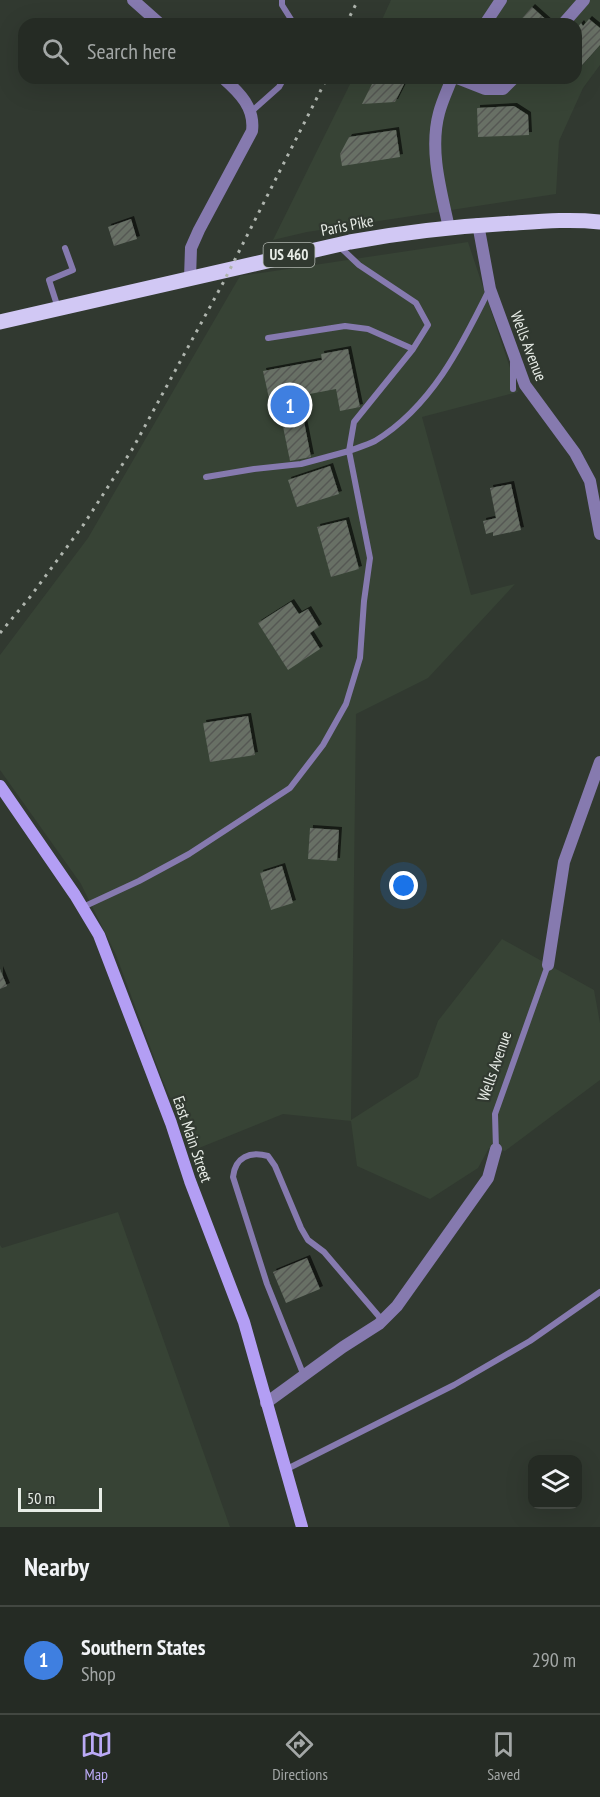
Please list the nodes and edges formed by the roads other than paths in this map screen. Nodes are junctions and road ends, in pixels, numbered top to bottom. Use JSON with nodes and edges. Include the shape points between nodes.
{"nodes":[{"id":1,"x":132,"y":0,"type":"edge"},
{"id":2,"x":282,"y":0,"type":"edge"},
{"id":3,"x":501,"y":0,"type":"edge"},
{"id":4,"x":584,"y":0,"type":"edge"},
{"id":5,"x":153,"y":18,"type":"edge"},
{"id":6,"x":290,"y":18,"type":"edge"},
{"id":7,"x":489,"y":18,"type":"edge"},
{"id":8,"x":568,"y":18,"type":"edge"},
{"id":9,"x":229,"y":84,"type":"edge"},
{"id":10,"x":281,"y":84,"type":"edge"},
{"id":11,"x":450,"y":84,"type":"edge"},
{"id":12,"x":472,"y":84,"type":"edge"},
{"id":13,"x":508,"y":84,"type":"edge"},
{"id":14,"x":251,"y":112,"type":"junction"},
{"id":15,"x":600,"y":222,"type":"edge"},
{"id":16,"x":478,"y":225,"type":"junction"},
{"id":17,"x":449,"y":228,"type":"junction"},
{"id":18,"x":338,"y":244,"type":"junction"},
{"id":19,"x":65,"y":248,"type":"dead end"},
{"id":20,"x":189,"y":278,"type":"junction"},
{"id":21,"x":490,"y":289,"type":"junction"},
{"id":22,"x":58,"y":309,"type":"junction"},
{"id":23,"x":0,"y":322,"type":"edge"},
{"id":24,"x":268,"y":338,"type":"dead end"},
{"id":25,"x":413,"y":349,"type":"junction"},
{"id":26,"x":513,"y":354,"type":"junction"},
{"id":27,"x":513,"y":389,"type":"dead end"},
{"id":28,"x":349,"y":451,"type":"junction"},
{"id":29,"x":206,"y":477,"type":"dead end"},
{"id":30,"x":600,"y":534,"type":"edge"},
{"id":31,"x":600,"y":762,"type":"edge"},
{"id":32,"x":0,"y":786,"type":"edge"},
{"id":33,"x":82,"y":907,"type":"junction"},
{"id":34,"x":548,"y":965,"type":"joint"},
{"id":35,"x":496,"y":1149,"type":"joint"},
{"id":36,"x":600,"y":1292,"type":"edge"},
{"id":37,"x":382,"y":1321,"type":"junction"},
{"id":38,"x":304,"y":1377,"type":"junction"},
{"id":39,"x":266,"y":1403,"type":"junction"},
{"id":40,"x":285,"y":1470,"type":"junction"},
{"id":41,"x":302,"y":1527,"type":"edge"}],
"edges":[{"from":1,"to":5,"type":"street"},
{"from":2,"to":6,"type":"lane"},
{"from":3,"to":7,"type":"street"},
{"from":4,"to":8,"type":"street"},
{"from":9,"to":14,"type":"street","via":[[249,104]]},
{"from":10,"to":14,"type":"lane"},
{"from":11,"to":17,"type":"street","via":[[438,114],[435,145]]},
{"from":12,"to":13,"type":"street","via":[[485,89],[503,89]]},
{"from":14,"to":20,"type":"street","via":[[252,131],[191,248]]},
{"from":15,"to":16,"type":"main road","name":"Paris Pike","number":"US 460"},
{"from":16,"to":17,"type":"main road","name":"Paris Pike","number":"US 460"},
{"from":16,"to":21,"type":"street","name":"Wells Avenue"},
{"from":17,"to":18,"type":"main road","name":"Paris Pike","number":"US 460"},
{"from":18,"to":20,"type":"main road","name":"Paris Pike","number":"US 460"},
{"from":18,"to":25,"type":"lane","via":[[359,265],[417,303],[429,325]]},
{"from":19,"to":22,"type":"lane","via":[[73,270],[50,280]]},
{"from":20,"to":22,"type":"main road","name":"Paris Pike","number":"US 460"},
{"from":21,"to":26,"type":"street","name":"Wells Avenue"},
{"from":21,"to":28,"type":"lane","via":[[446,371],[425,398],[373,442]]},
{"from":22,"to":23,"type":"main road","name":"Paris Pike","number":"US 460"},
{"from":24,"to":25,"type":"lane","via":[[345,326],[368,329]]},
{"from":25,"to":28,"type":"lane","via":[[354,422]]},
{"from":26,"to":27,"type":"lane"},
{"from":26,"to":30,"type":"street","name":"Wells Avenue","via":[[525,385],[575,453],[590,481]]},
{"from":28,"to":29,"type":"lane","via":[[301,464]]},
{"from":28,"to":33,"type":"lane","via":[[370,558],[360,658],[346,704],[323,745],[290,788],[189,854]]},
{"from":31,"to":34,"type":"street","name":"Wells Avenue","via":[[564,862]]},
{"from":32,"to":33,"type":"street","name":"East Main Street"},
{"from":33,"to":39,"type":"street","name":"East Main Street","via":[[99,935],[171,1123],[244,1322]]},
{"from":34,"to":35,"type":"lane","name":"Wells Avenue","via":[[495,1114]]},
{"from":35,"to":37,"type":"street","name":"Wells Avenue","via":[[488,1178],[421,1275]]},
{"from":36,"to":40,"type":"lane","via":[[530,1341],[454,1385]]},
{"from":37,"to":38,"type":"street","name":"Wells Avenue"},
{"from":37,"to":38,"type":"lane","via":[[324,1252],[308,1240],[268,1156],[250,1154],[240,1160],[233,1177],[267,1284]]},
{"from":38,"to":39,"type":"street","name":"Wells Avenue"},
{"from":39,"to":40,"type":"street","name":"East Main Street"},
{"from":40,"to":41,"type":"street","name":"East Main Street"}]}
